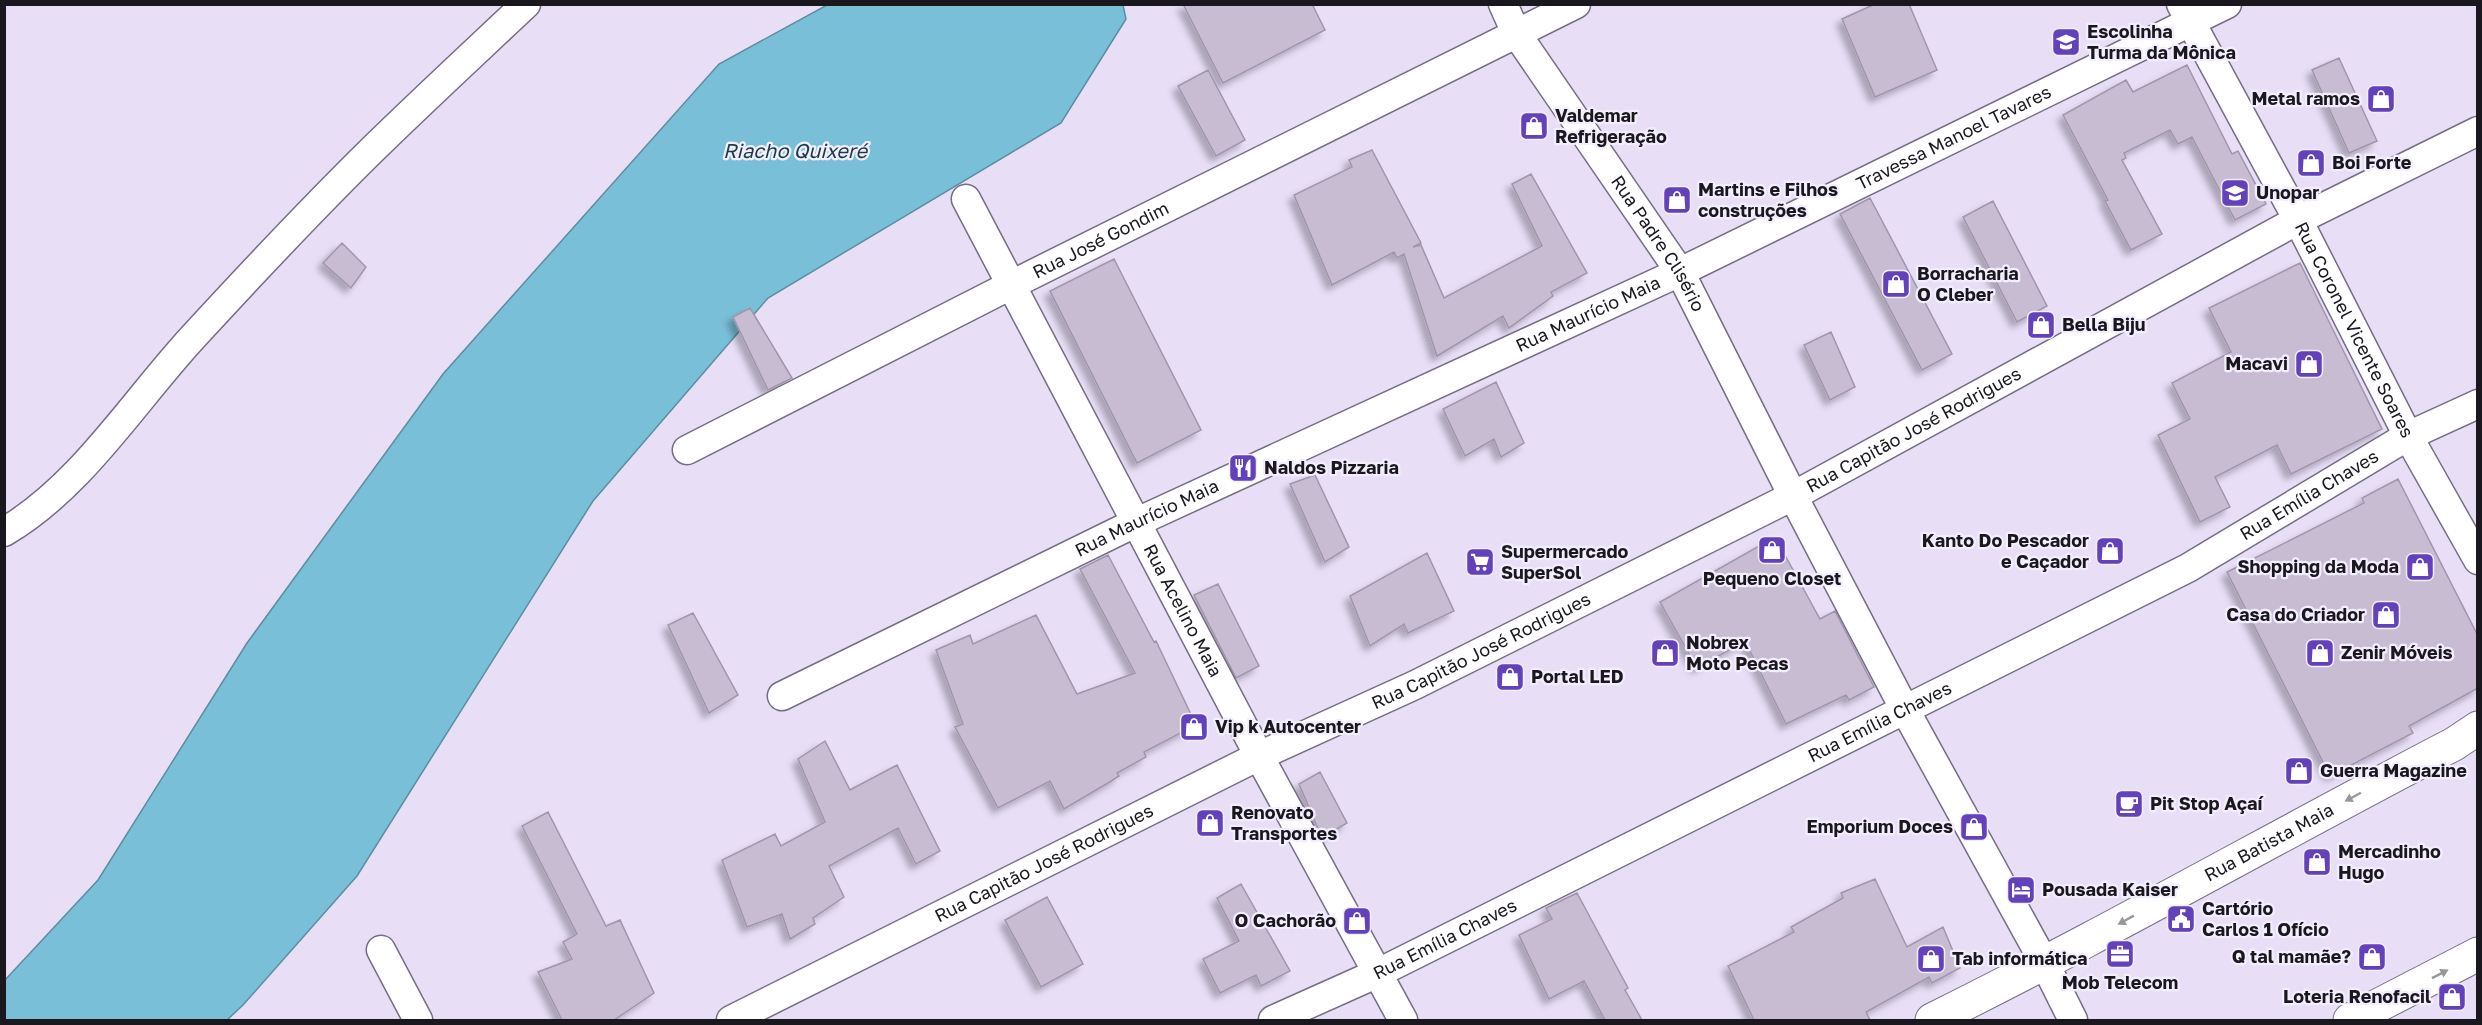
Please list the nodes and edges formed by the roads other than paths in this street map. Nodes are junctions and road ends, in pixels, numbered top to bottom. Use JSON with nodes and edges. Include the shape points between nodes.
{"nodes":[{"id":1,"x":526,"y":4,"type":"edge"},
{"id":2,"x":1503,"y":4,"type":"edge"},
{"id":3,"x":1576,"y":4,"type":"edge"},
{"id":4,"x":2227,"y":4,"type":"edge"},
{"id":5,"x":2185,"y":14,"type":"edge"},
{"id":6,"x":1516,"y":33,"type":"junction"},
{"id":7,"x":2478,"y":131,"type":"edge"},
{"id":8,"x":966,"y":200,"type":"dead end"},
{"id":9,"x":2298,"y":220,"type":"junction"},
{"id":10,"x":1680,"y":272,"type":"junction"},
{"id":11,"x":1011,"y":285,"type":"junction"},
{"id":12,"x":2478,"y":404,"type":"edge"},
{"id":13,"x":2408,"y":436,"type":"junction"},
{"id":14,"x":687,"y":450,"type":"dead end"},
{"id":15,"x":1793,"y":496,"type":"junction"},
{"id":16,"x":1137,"y":522,"type":"junction"},
{"id":17,"x":6,"y":529,"type":"edge"},
{"id":18,"x":2478,"y":560,"type":"edge"},
{"id":19,"x":782,"y":696,"type":"dead end"},
{"id":20,"x":1905,"y":708,"type":"junction"},
{"id":21,"x":2478,"y":728,"type":"edge"},
{"id":22,"x":1259,"y":756,"type":"junction"},
{"id":23,"x":381,"y":950,"type":"dead end"},
{"id":24,"x":2478,"y":954,"type":"edge"},
{"id":25,"x":2045,"y":964,"type":"junction"},
{"id":26,"x":1378,"y":974,"type":"junction"},
{"id":27,"x":418,"y":1020,"type":"edge"},
{"id":28,"x":731,"y":1020,"type":"edge"},
{"id":29,"x":1273,"y":1020,"type":"edge"},
{"id":30,"x":1403,"y":1020,"type":"edge"},
{"id":31,"x":1932,"y":1020,"type":"edge"},
{"id":32,"x":2073,"y":1020,"type":"edge"},
{"id":33,"x":2350,"y":1020,"type":"edge"}],
"edges":[{"from":1,"to":17,"type":"street","via":[[285,238],[184,347],[73,477]]},
{"from":2,"to":6,"type":"street","name":"Rua Padre Clisério"},
{"from":3,"to":6,"type":"street","name":"Rua José Gondim"},
{"from":4,"to":5,"type":"street","name":"Travessa Manoel Tavares"},
{"from":5,"to":9,"type":"street","name":"Rua Coronel Vicente Soares"},
{"from":5,"to":10,"type":"street","name":"Travessa Manoel Tavares"},
{"from":6,"to":10,"type":"street","name":"Rua Padre Clisério"},
{"from":6,"to":11,"type":"street","name":"Rua José Gondim"},
{"from":7,"to":9,"type":"street","name":"Rua Capitão José Rodrigues"},
{"from":8,"to":11,"type":"street","name":"Rua Acelino Maia"},
{"from":9,"to":13,"type":"street","name":"Rua Coronel Vicente Soares"},
{"from":9,"to":15,"type":"street","name":"Rua Capitão José Rodrigues"},
{"from":10,"to":15,"type":"street","name":"Rua Padre Clisério"},
{"from":10,"to":16,"type":"street","name":"Rua Maurício Maia"},
{"from":11,"to":14,"type":"street","name":"Rua José Gondim"},
{"from":11,"to":16,"type":"street","name":"Rua Acelino Maia"},
{"from":12,"to":13,"type":"street","name":"Rua Emília Chaves"},
{"from":13,"to":18,"type":"street","name":"Rua Coronel Vicente Soares"},
{"from":13,"to":20,"type":"street","name":"Rua Emília Chaves","via":[[2188,568]]},
{"from":15,"to":20,"type":"street","name":"Rua Padre Clisério"},
{"from":15,"to":22,"type":"street","name":"Rua Capitão José Rodrigues","via":[[1426,680]]},
{"from":16,"to":19,"type":"street","name":"Rua Maurício Maia"},
{"from":16,"to":22,"type":"street","name":"Rua Acelino Maia"},
{"from":20,"to":25,"type":"street","name":"Rua Padre Clisério"},
{"from":20,"to":26,"type":"street","name":"Rua Emília Chaves"},
{"from":21,"to":25,"type":"main road","name":"Rua Batista Maia","one_way":true},
{"from":22,"to":26,"type":"street","name":"Rua Acelino Maia"},
{"from":22,"to":28,"type":"street","name":"Rua Capitão José Rodrigues"},
{"from":23,"to":27,"type":"street"},
{"from":33,"to":24,"type":"main road","one_way":true},
{"from":25,"to":31,"type":"main road","name":"Rua Batista Maia"},
{"from":25,"to":32,"type":"street","name":"Rua Padre Clisério"},
{"from":26,"to":29,"type":"street","name":"Rua Emília Chaves"},
{"from":26,"to":30,"type":"street","name":"Rua Acelino Maia"}]}
